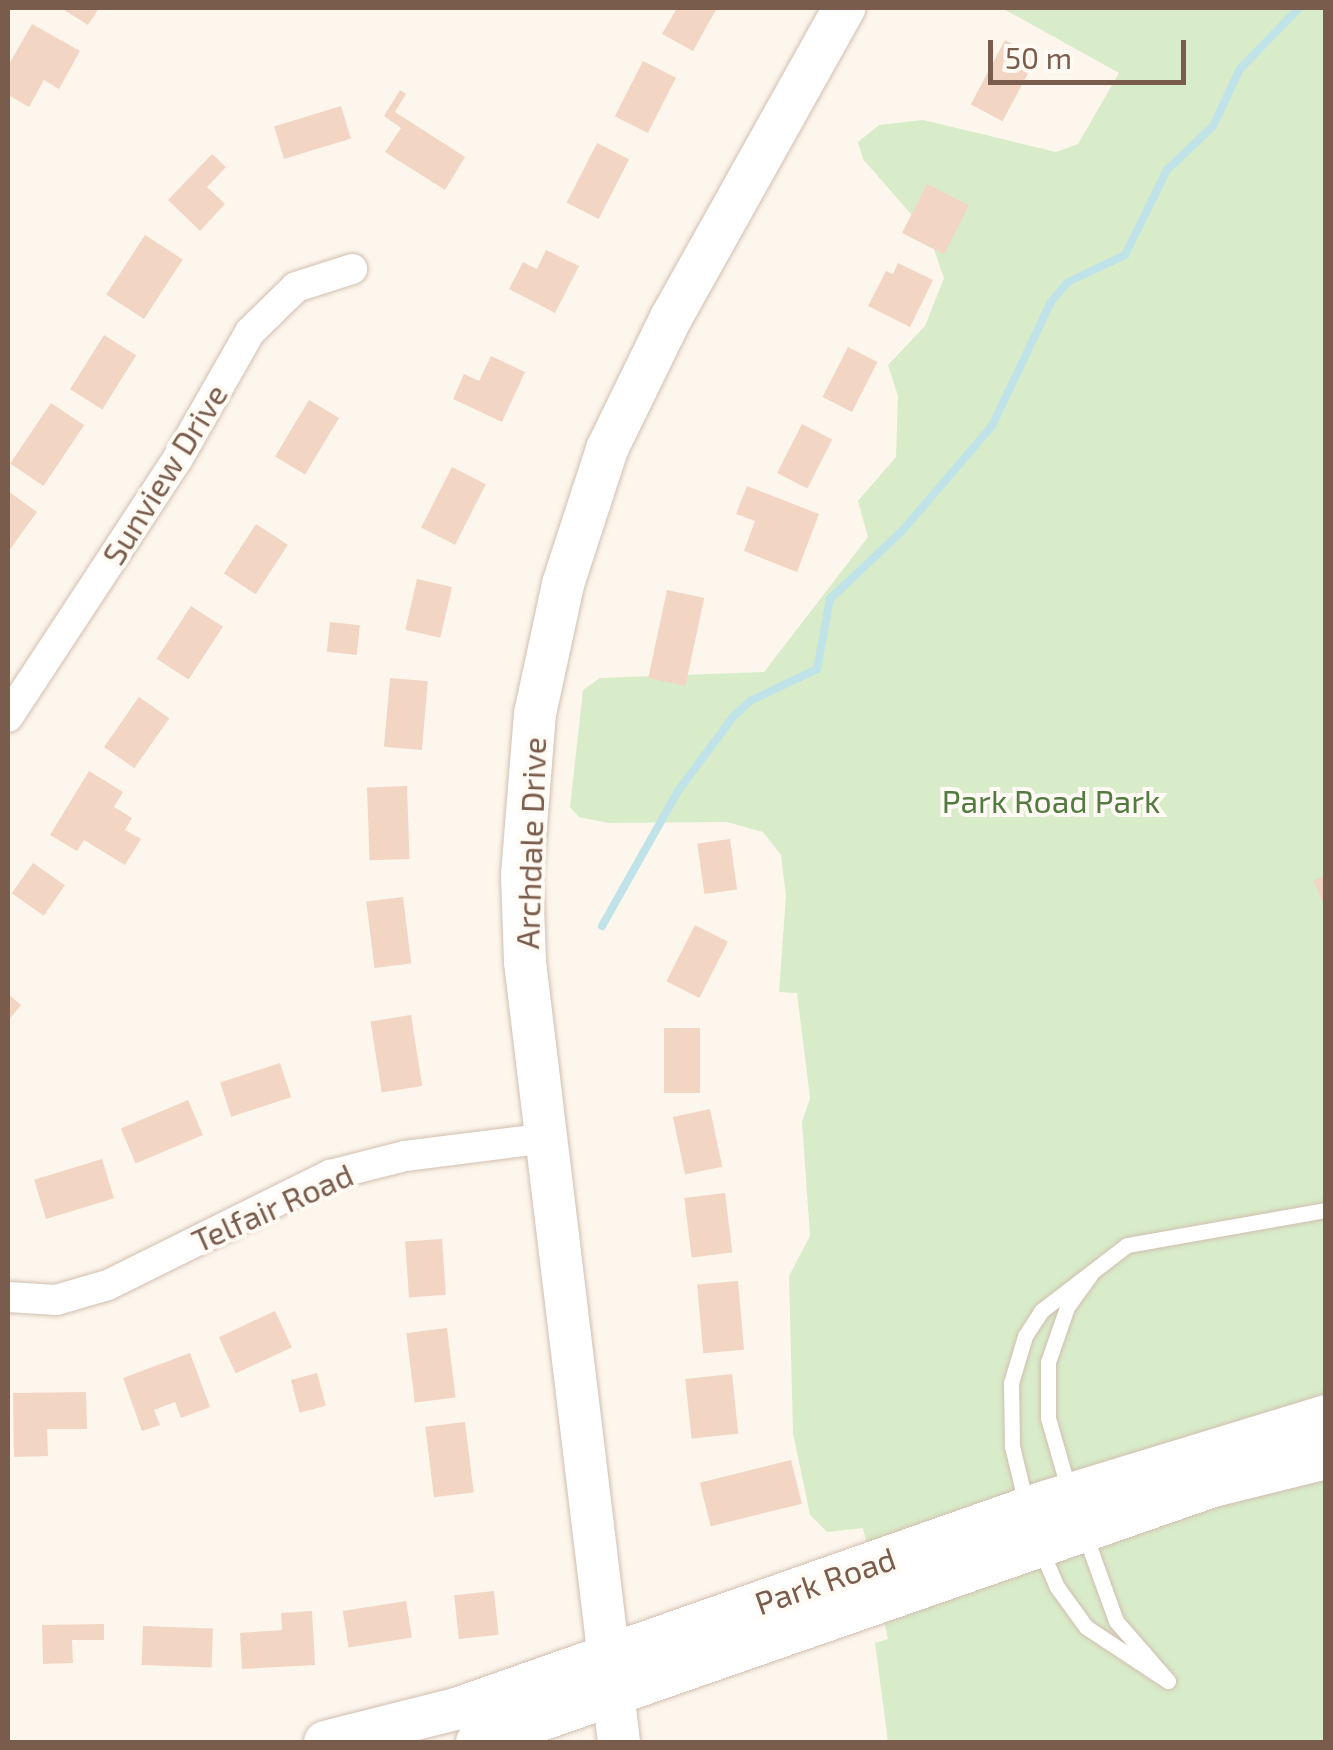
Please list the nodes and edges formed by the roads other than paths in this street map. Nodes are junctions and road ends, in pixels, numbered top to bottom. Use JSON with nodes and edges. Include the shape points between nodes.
{"nodes":[{"id":1,"x":844,"y":8,"type":"edge"},
{"id":2,"x":352,"y":269,"type":"dead end"},
{"id":3,"x":8,"y":717,"type":"edge"},
{"id":4,"x":547,"y":1138,"type":"junction"},
{"id":5,"x":1326,"y":1210,"type":"edge"},
{"id":6,"x":1090,"y":1274,"type":"junction"},
{"id":7,"x":8,"y":1297,"type":"edge"},
{"id":8,"x":1326,"y":1416,"type":"edge"},
{"id":9,"x":1326,"y":1458,"type":"edge"},
{"id":10,"x":1077,"y":1513,"type":"junction"},
{"id":11,"x":1034,"y":1528,"type":"junction"},
{"id":12,"x":609,"y":1656,"type":"junction"},
{"id":13,"x":614,"y":1700,"type":"junction"},
{"id":14,"x":324,"y":1742,"type":"edge"},
{"id":15,"x":477,"y":1742,"type":"edge"},
{"id":16,"x":619,"y":1742,"type":"edge"}],
"edges":[{"from":1,"to":4,"type":"main road","name":"Archdale Drive","via":[[633,393],[562,584],[535,714],[522,875],[525,962]]},
{"from":2,"to":3,"type":"street","name":"Sunview Drive","via":[[296,287],[250,332],[177,460]]},
{"from":4,"to":7,"type":"street","name":"Telfair Road","via":[[346,1170],[108,1285],[56,1300]]},
{"from":4,"to":12,"type":"main road","name":"Archdale Drive"},
{"from":5,"to":6,"type":"lane","via":[[1141,1241]]},
{"from":6,"to":10,"type":"lane","via":[[1067,1307],[1048,1362],[1048,1418]]},
{"from":6,"to":11,"type":"lane","via":[[1042,1311],[1016,1360],[1010,1428]]},
{"from":8,"to":10,"type":"main road","name":"Park Road"},
{"from":9,"to":10,"type":"main road","name":"Park Road"},
{"from":10,"to":11,"type":"main road","name":"Park Road"},
{"from":10,"to":11,"type":"lane","via":[[1116,1621],[1168,1681],[1086,1627],[1056,1587]]},
{"from":11,"to":12,"type":"main road","name":"Park Road"},
{"from":11,"to":13,"type":"main road","name":"Park Road"},
{"from":12,"to":13,"type":"main road","name":"Archdale Drive"},
{"from":12,"to":14,"type":"main road","name":"Park Road","via":[[459,1708]]},
{"from":13,"to":15,"type":"main road","name":"Park Road"},
{"from":13,"to":16,"type":"main road","name":"Archdale Drive"}]}
